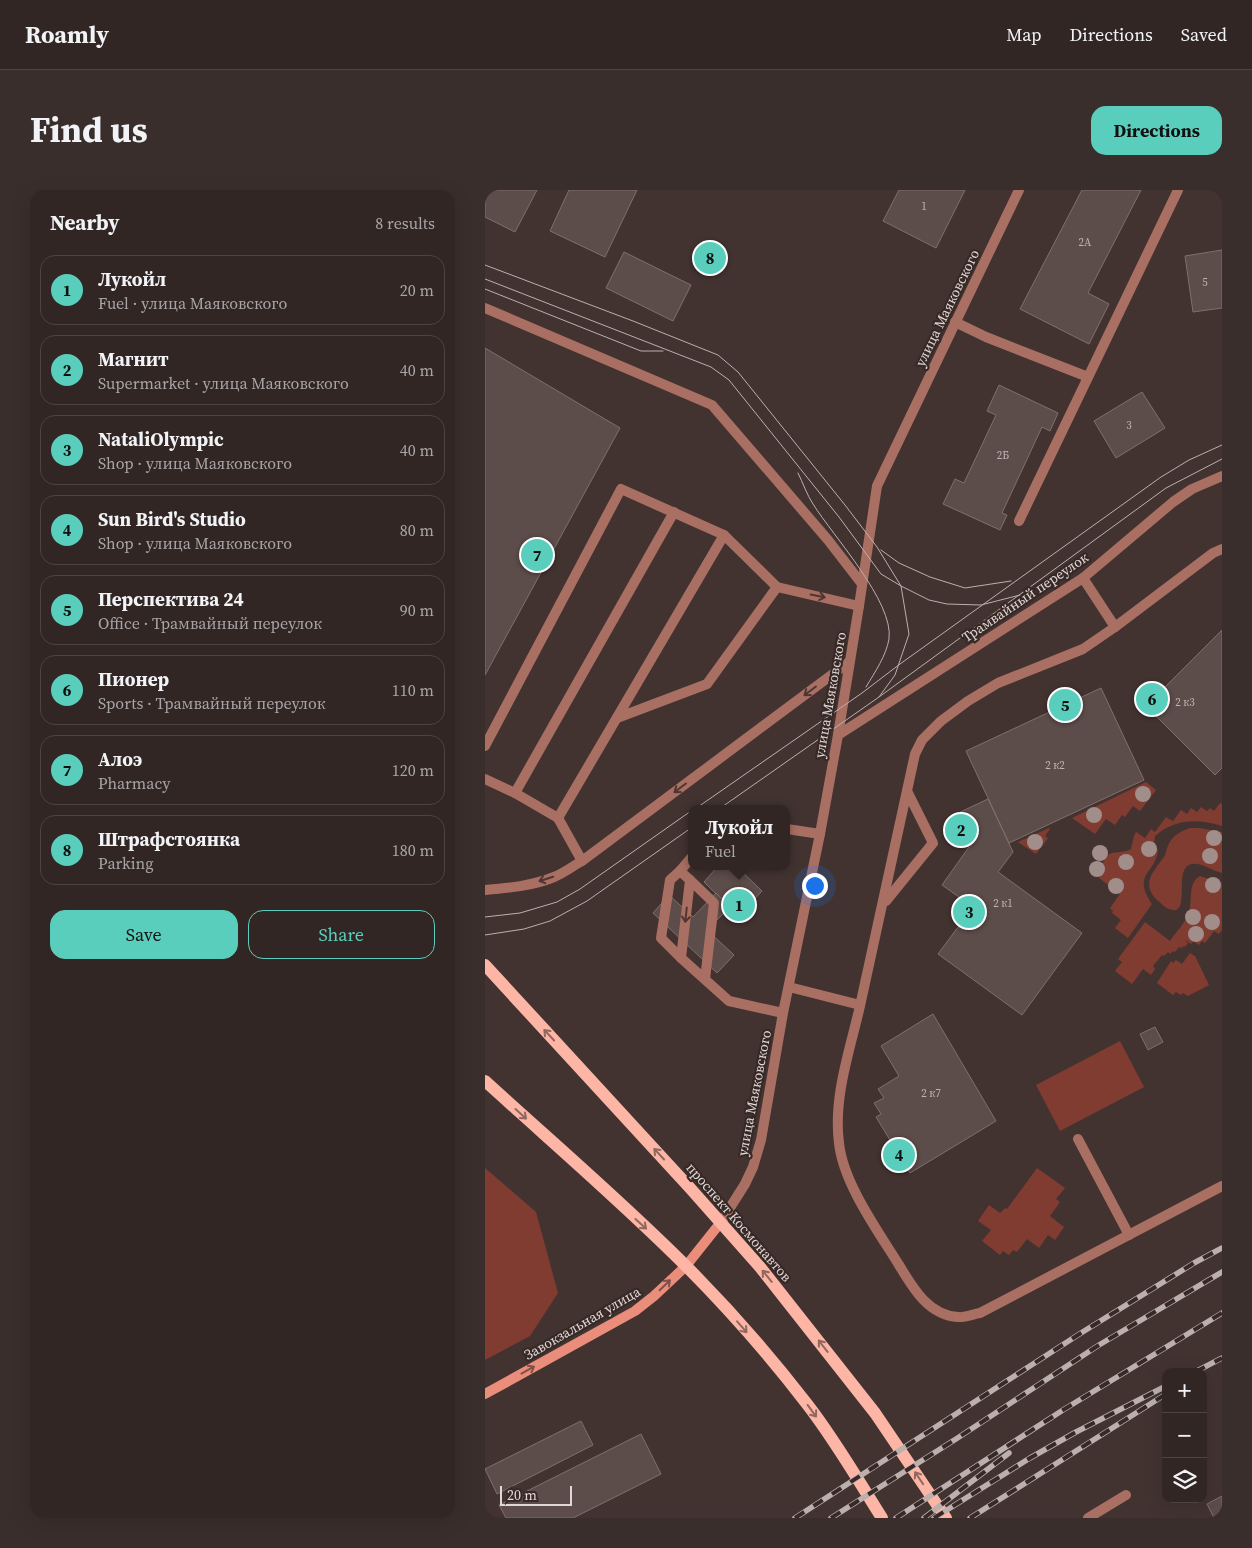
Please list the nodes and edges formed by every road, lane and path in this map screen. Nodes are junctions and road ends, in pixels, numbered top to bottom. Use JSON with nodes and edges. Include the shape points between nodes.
{"nodes":[{"id":1,"x":1019,"y":190,"type":"edge"},
{"id":2,"x":1178,"y":190,"type":"edge"},
{"id":3,"x":485,"y":308,"type":"edge"},
{"id":4,"x":955,"y":322,"type":"junction"},
{"id":5,"x":1088,"y":377,"type":"junction"},
{"id":6,"x":1222,"y":476,"type":"edge"},
{"id":7,"x":674,"y":512,"type":"junction"},
{"id":8,"x":1019,"y":521,"type":"dead end"},
{"id":9,"x":725,"y":535,"type":"junction"},
{"id":10,"x":1222,"y":549,"type":"edge"},
{"id":11,"x":1083,"y":578,"type":"junction"},
{"id":12,"x":862,"y":584,"type":"junction"},
{"id":13,"x":777,"y":587,"type":"junction"},
{"id":14,"x":859,"y":606,"type":"junction"},
{"id":15,"x":1115,"y":627,"type":"junction"},
{"id":16,"x":849,"y":662,"type":"junction"},
{"id":17,"x":617,"y":718,"type":"junction"},
{"id":18,"x":838,"y":735,"type":"junction"},
{"id":19,"x":485,"y":746,"type":"edge"},
{"id":20,"x":485,"y":779,"type":"edge"},
{"id":21,"x":907,"y":791,"type":"junction"},
{"id":22,"x":515,"y":793,"type":"junction"},
{"id":23,"x":558,"y":818,"type":"junction"},
{"id":24,"x":790,"y":829,"type":"edge"},
{"id":25,"x":820,"y":834,"type":"junction"},
{"id":26,"x":582,"y":861,"type":"junction"},
{"id":27,"x":688,"y":862,"type":"edge"},
{"id":28,"x":680,"y":871,"type":"junction"},
{"id":29,"x":690,"y":880,"type":"junction"},
{"id":30,"x":485,"y":890,"type":"edge"},
{"id":31,"x":884,"y":903,"type":"junction"},
{"id":32,"x":681,"y":958,"type":"junction"},
{"id":33,"x":485,"y":965,"type":"edge"},
{"id":34,"x":705,"y":979,"type":"junction"},
{"id":35,"x":789,"y":987,"type":"junction"},
{"id":36,"x":861,"y":1005,"type":"junction"},
{"id":37,"x":783,"y":1013,"type":"junction"},
{"id":38,"x":485,"y":1082,"type":"edge"},
{"id":39,"x":1078,"y":1139,"type":"dead end"},
{"id":40,"x":1222,"y":1186,"type":"edge"},
{"id":41,"x":721,"y":1222,"type":"junction"},
{"id":42,"x":1129,"y":1235,"type":"junction"},
{"id":43,"x":686,"y":1266,"type":"junction"},
{"id":44,"x":485,"y":1394,"type":"edge"},
{"id":45,"x":1126,"y":1495,"type":"dead end"},
{"id":46,"x":882,"y":1518,"type":"edge"},
{"id":47,"x":946,"y":1518,"type":"edge"},
{"id":48,"x":1088,"y":1518,"type":"edge"}],
"edges":[{"from":1,"to":4,"type":"street","name":"улица Маяковского"},
{"from":2,"to":5,"type":"street"},
{"from":3,"to":12,"type":"street","via":[[712,404]]},
{"from":4,"to":5,"type":"street"},
{"from":4,"to":12,"type":"street","name":"улица Маяковского","via":[[877,486]]},
{"from":5,"to":8,"type":"street"},
{"from":6,"to":11,"type":"street","name":"Трамвайный переулок","via":[[1192,489],[1173,502]]},
{"from":7,"to":9,"type":"street"},
{"from":7,"to":19,"type":"street","via":[[621,489]]},
{"from":7,"to":22,"type":"street"},
{"from":9,"to":13,"type":"street"},
{"from":9,"to":17,"type":"street"},
{"from":10,"to":15,"type":"street","via":[[1213,552]]},
{"from":11,"to":15,"type":"street"},
{"from":11,"to":18,"type":"street","name":"Трамвайный переулок"},
{"from":12,"to":14,"type":"street","name":"улица Маяковского"},
{"from":13,"to":14,"type":"street","one_way":true},
{"from":13,"to":17,"type":"street","via":[[707,684]]},
{"from":14,"to":16,"type":"street","name":"улица Маяковского"},
{"from":15,"to":21,"type":"street","via":[[1083,649],[998,683],[941,721],[922,740],[915,754]]},
{"from":16,"to":18,"type":"street","name":"улица Маяковского"},
{"from":16,"to":26,"type":"street","one_way":true},
{"from":17,"to":23,"type":"street"},
{"from":18,"to":25,"type":"street","name":"улица Маяковского"},
{"from":20,"to":22,"type":"street"},
{"from":21,"to":31,"type":"street"},
{"from":21,"to":31,"type":"street","via":[[933,844]]},
{"from":22,"to":23,"type":"street"},
{"from":23,"to":26,"type":"street"},
{"from":24,"to":25,"type":"street"},
{"from":25,"to":35,"type":"street","name":"улица Маяковского"},
{"from":26,"to":30,"type":"street","one_way":true,"via":[[540,882]]},
{"from":27,"to":28,"type":"street"},
{"from":28,"to":29,"type":"street"},
{"from":28,"to":32,"type":"street","via":[[670,880],[661,938]]},
{"from":29,"to":32,"type":"street","one_way":true},
{"from":29,"to":34,"type":"street","via":[[714,903]]},
{"from":31,"to":36,"type":"street"},
{"from":32,"to":34,"type":"street"},
{"from":41,"to":33,"type":"main road","name":"проспект Космонавтов","one_way":true},
{"from":34,"to":37,"type":"street","via":[[729,1001]]},
{"from":35,"to":36,"type":"street"},
{"from":35,"to":37,"type":"street","name":"улица Маяковского"},
{"from":36,"to":42,"type":"street","via":[[842,1085],[837,1118],[839,1145],[846,1171],[862,1204],[927,1306],[942,1314],[960,1317],[980,1313]]},
{"from":37,"to":41,"type":"street","name":"улица Маяковского","via":[[756,1158],[745,1184]]},
{"from":38,"to":43,"type":"main road","one_way":true},
{"from":39,"to":42,"type":"street"},
{"from":40,"to":42,"type":"street"},
{"from":41,"to":43,"type":"main road","name":"Завокзальная улица"},
{"from":47,"to":41,"type":"main road","name":"проспект Космонавтов","one_way":true,"via":[[875,1413]]},
{"from":44,"to":43,"type":"main road","name":"Завокзальная улица","one_way":true,"via":[[635,1311]]},
{"from":43,"to":46,"type":"main road","one_way":true,"via":[[808,1406]]},
{"from":45,"to":48,"type":"street"}]}
